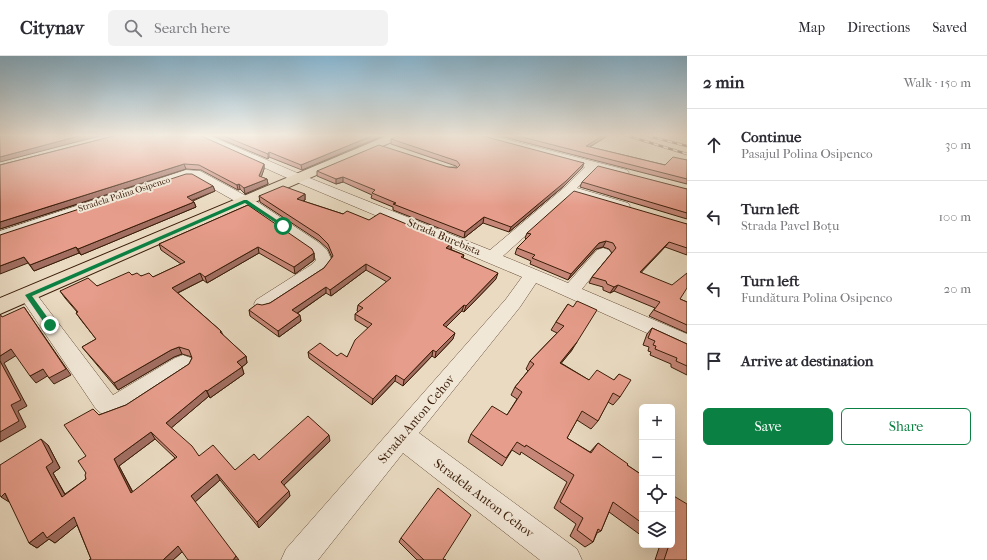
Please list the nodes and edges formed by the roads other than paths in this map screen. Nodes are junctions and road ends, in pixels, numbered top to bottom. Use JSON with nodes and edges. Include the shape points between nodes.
{"nodes":[{"id":1,"x":253,"y":159,"type":"edge"},
{"id":2,"x":349,"y":159,"type":"edge"},
{"id":3,"x":568,"y":159,"type":"edge"},
{"id":4,"x":593,"y":165,"type":"junction"},
{"id":5,"x":636,"y":177,"type":"edge"},
{"id":6,"x":298,"y":178,"type":"junction"},
{"id":7,"x":569,"y":190,"type":"junction"},
{"id":8,"x":245,"y":201,"type":"junction"},
{"id":9,"x":636,"y":210,"type":"edge"},
{"id":10,"x":0,"y":236,"type":"edge"},
{"id":11,"x":603,"y":253,"type":"dead end"},
{"id":12,"x":492,"y":257,"type":"junction"},
{"id":13,"x":532,"y":276,"type":"junction"},
{"id":14,"x":570,"y":292,"type":"junction"},
{"id":15,"x":28,"y":295,"type":"junction"},
{"id":16,"x":263,"y":304,"type":"edge"},
{"id":17,"x":0,"y":307,"type":"edge"},
{"id":18,"x":687,"y":343,"type":"edge"},
{"id":19,"x":184,"y":364,"type":"dead end"},
{"id":20,"x":402,"y":436,"type":"junction"},
{"id":21,"x":297,"y":560,"type":"edge"},
{"id":22,"x":566,"y":560,"type":"edge"}],
"edges":[{"from":1,"to":6,"type":"street","name":"Strada Burebista"},
{"from":2,"to":6,"type":"main road"},
{"from":3,"to":4,"type":"street"},
{"from":4,"to":5,"type":"street"},
{"from":4,"to":7,"type":"street"},
{"from":6,"to":8,"type":"main road"},
{"from":6,"to":12,"type":"street","name":"Strada Burebista"},
{"from":7,"to":9,"type":"street"},
{"from":7,"to":12,"type":"street"},
{"from":8,"to":10,"type":"street","name":"Stradela Polina Osipenco","via":[[196,174],[186,174]]},
{"from":8,"to":15,"type":"main road"},
{"from":8,"to":16,"type":"street","name":"Stradela Polina Osipenco","via":[[312,245],[324,257],[324,261],[317,269]]},
{"from":11,"to":14,"type":"street"},
{"from":12,"to":13,"type":"street","name":"Strada Burebista"},
{"from":13,"to":14,"type":"street","name":"Strada Burebista"},
{"from":13,"to":20,"type":"street","name":"Strada Anton Cehov"},
{"from":14,"to":18,"type":"street","name":"Strada Burebista"},
{"from":15,"to":17,"type":"main road"},
{"from":15,"to":19,"type":"street","via":[[104,402],[111,407]]},
{"from":20,"to":21,"type":"street","name":"Strada Anton Cehov"},
{"from":20,"to":22,"type":"street","name":"Stradela Anton Cehov"}]}
